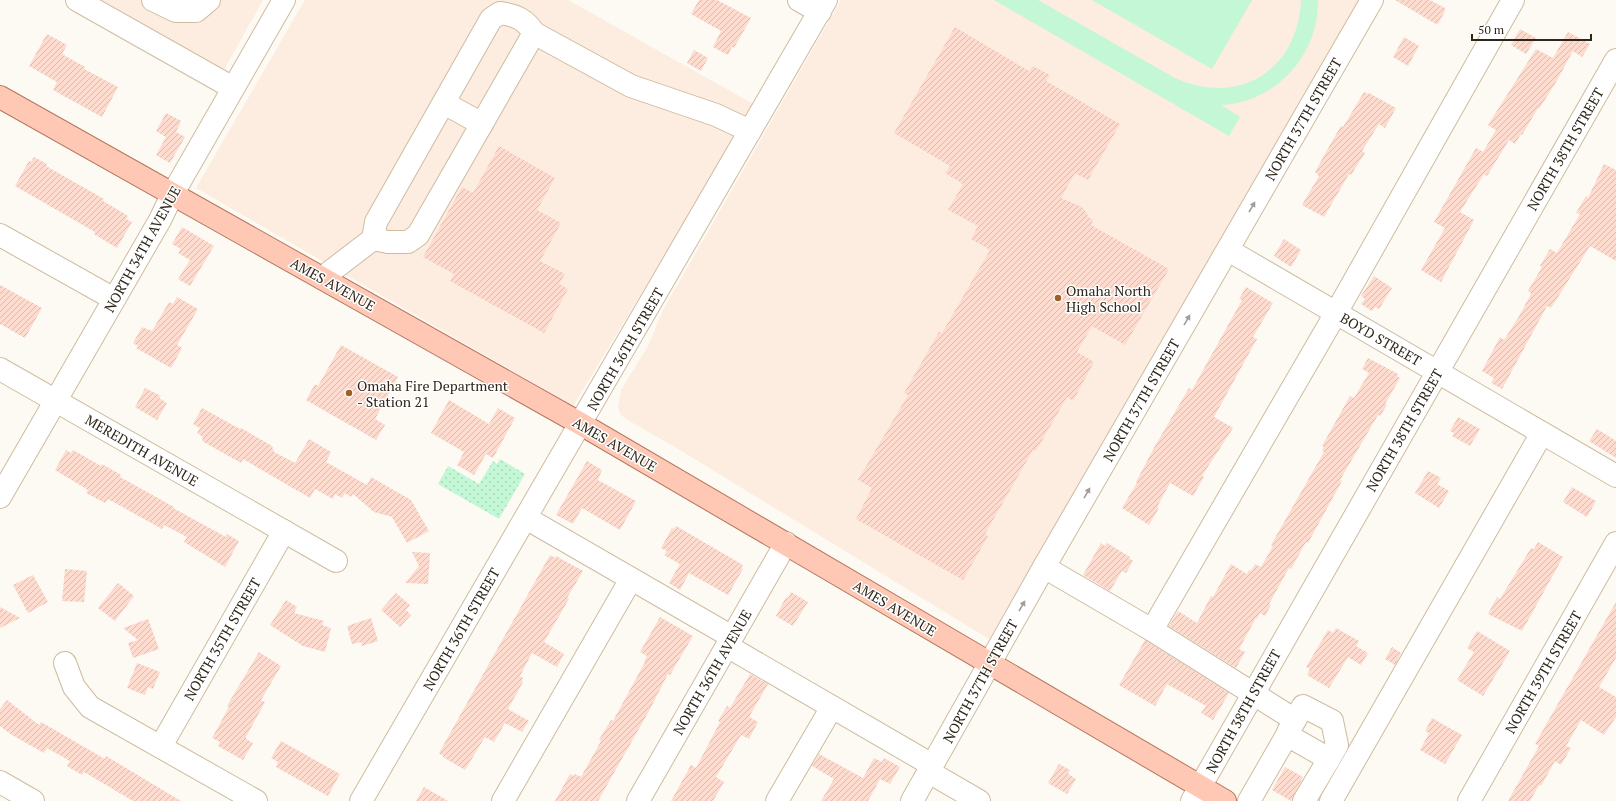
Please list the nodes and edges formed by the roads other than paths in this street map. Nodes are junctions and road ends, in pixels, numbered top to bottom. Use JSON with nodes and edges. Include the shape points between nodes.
{"nodes":[{"id":1,"x":77,"y":0,"type":"edge"},
{"id":2,"x":153,"y":0,"type":"edge"},
{"id":3,"x":209,"y":0,"type":"edge"},
{"id":4,"x":284,"y":0,"type":"edge"},
{"id":5,"x":799,"y":0,"type":"edge"},
{"id":6,"x":1372,"y":0,"type":"edge"},
{"id":7,"x":1513,"y":0,"type":"edge"},
{"id":8,"x":823,"y":6,"type":"edge"},
{"id":9,"x":534,"y":33,"type":"junction"},
{"id":10,"x":1616,"y":60,"type":"edge"},
{"id":11,"x":233,"y":88,"type":"junction"},
{"id":12,"x":0,"y":97,"type":"edge"},
{"id":13,"x":444,"y":103,"type":"junction"},
{"id":14,"x":482,"y":124,"type":"junction"},
{"id":15,"x":750,"y":131,"type":"junction"},
{"id":16,"x":172,"y":195,"type":"junction"},
{"id":17,"x":0,"y":235,"type":"edge"},
{"id":18,"x":372,"y":239,"type":"junction"},
{"id":19,"x":1228,"y":250,"type":"junction"},
{"id":20,"x":322,"y":278,"type":"junction"},
{"id":21,"x":114,"y":299,"type":"junction"},
{"id":22,"x":1336,"y":313,"type":"junction"},
{"id":23,"x":0,"y":369,"type":"edge"},
{"id":24,"x":1438,"y":372,"type":"junction"},
{"id":25,"x":56,"y":400,"type":"junction"},
{"id":26,"x":581,"y":424,"type":"junction"},
{"id":27,"x":1542,"y":433,"type":"junction"},
{"id":28,"x":1616,"y":476,"type":"edge"},
{"id":29,"x":0,"y":497,"type":"edge"},
{"id":30,"x":526,"y":518,"type":"junction"},
{"id":31,"x":284,"y":531,"type":"junction"},
{"id":32,"x":786,"y":543,"type":"junction"},
{"id":33,"x":1616,"y":543,"type":"edge"},
{"id":34,"x":336,"y":561,"type":"dead end"},
{"id":35,"x":1044,"y":567,"type":"junction"},
{"id":36,"x":631,"y":579,"type":"junction"},
{"id":37,"x":1152,"y":630,"type":"junction"},
{"id":38,"x":729,"y":642,"type":"junction"},
{"id":39,"x":65,"y":663,"type":"dead end"},
{"id":40,"x":989,"y":664,"type":"junction"},
{"id":41,"x":1253,"y":693,"type":"junction"},
{"id":42,"x":832,"y":707,"type":"junction"},
{"id":43,"x":1288,"y":733,"type":"junction"},
{"id":44,"x":161,"y":746,"type":"junction"},
{"id":45,"x":1331,"y":755,"type":"junction"},
{"id":46,"x":1353,"y":763,"type":"junction"},
{"id":47,"x":930,"y":768,"type":"junction"},
{"id":48,"x":0,"y":782,"type":"edge"},
{"id":49,"x":1196,"y":794,"type":"edge"},
{"id":50,"x":1251,"y":798,"type":"edge"},
{"id":51,"x":33,"y":801,"type":"edge"},
{"id":52,"x":256,"y":801,"type":"edge"},
{"id":53,"x":361,"y":801,"type":"edge"},
{"id":54,"x":503,"y":801,"type":"edge"},
{"id":55,"x":638,"y":801,"type":"edge"},
{"id":56,"x":777,"y":801,"type":"edge"},
{"id":57,"x":912,"y":801,"type":"edge"},
{"id":58,"x":979,"y":801,"type":"edge"},
{"id":59,"x":1225,"y":801,"type":"edge"},
{"id":60,"x":1304,"y":801,"type":"edge"},
{"id":61,"x":1331,"y":801,"type":"edge"},
{"id":62,"x":1469,"y":801,"type":"edge"}],
"edges":[{"from":1,"to":11,"type":"street"},
{"from":2,"to":3,"type":"street","via":[[176,11],[196,11]]},
{"from":4,"to":11,"type":"street","name":"NORTH 34TH AVENUE"},
{"from":5,"to":8,"type":"street"},
{"from":19,"to":6,"type":"street","name":"NORTH 37TH STREET","one_way":true},
{"from":7,"to":22,"type":"street"},
{"from":8,"to":15,"type":"street","name":"NORTH 36TH STREET"},
{"from":9,"to":13,"type":"street","via":[[529,24],[514,15],[500,13],[491,19]]},
{"from":9,"to":14,"type":"street"},
{"from":9,"to":15,"type":"street","via":[[631,86],[716,115]]},
{"from":10,"to":24,"type":"street","name":"NORTH 38TH STREET"},
{"from":11,"to":16,"type":"street","name":"NORTH 34TH AVENUE"},
{"from":12,"to":16,"type":"main road","name":"AMES AVENUE"},
{"from":13,"to":14,"type":"street"},
{"from":13,"to":18,"type":"street","via":[[376,222]]},
{"from":14,"to":18,"type":"street","via":[[418,235],[408,242]]},
{"from":15,"to":26,"type":"street","name":"NORTH 36TH STREET"},
{"from":16,"to":20,"type":"main road","name":"AMES AVENUE"},
{"from":16,"to":21,"type":"street","name":"NORTH 34TH AVENUE"},
{"from":17,"to":21,"type":"street"},
{"from":18,"to":20,"type":"street"},
{"from":19,"to":22,"type":"street","name":"BOYD STREET"},
{"from":35,"to":19,"type":"street","name":"NORTH 37TH STREET","one_way":true},
{"from":20,"to":26,"type":"main road","name":"AMES AVENUE"},
{"from":21,"to":25,"type":"street","name":"NORTH 34TH AVENUE"},
{"from":22,"to":24,"type":"street","name":"BOYD STREET"},
{"from":22,"to":37,"type":"street"},
{"from":23,"to":25,"type":"street","name":"MEREDITH AVENUE"},
{"from":24,"to":27,"type":"street","name":"BOYD STREET"},
{"from":24,"to":41,"type":"street","name":"NORTH 38TH STREET"},
{"from":25,"to":29,"type":"street","name":"NORTH 34TH AVENUE"},
{"from":25,"to":31,"type":"street","name":"MEREDITH AVENUE"},
{"from":26,"to":30,"type":"street","name":"NORTH 36TH STREET"},
{"from":26,"to":32,"type":"main road","name":"AMES AVENUE"},
{"from":27,"to":28,"type":"street","name":"BOYD STREET"},
{"from":27,"to":46,"type":"street"},
{"from":30,"to":36,"type":"street"},
{"from":30,"to":53,"type":"street","name":"NORTH 36TH STREET"},
{"from":31,"to":34,"type":"street","name":"MEREDITH AVENUE"},
{"from":31,"to":44,"type":"street","name":"NORTH 35TH STREET"},
{"from":32,"to":38,"type":"street","name":"NORTH 36TH AVENUE"},
{"from":32,"to":40,"type":"main road","name":"AMES AVENUE"},
{"from":33,"to":62,"type":"street","name":"NORTH 39TH STREET"},
{"from":35,"to":37,"type":"street"},
{"from":40,"to":35,"type":"street","name":"NORTH 37TH STREET","one_way":true},
{"from":36,"to":38,"type":"street"},
{"from":36,"to":54,"type":"street"},
{"from":37,"to":41,"type":"street"},
{"from":38,"to":42,"type":"street"},
{"from":38,"to":55,"type":"street","name":"NORTH 36TH AVENUE"},
{"from":39,"to":44,"type":"street","via":[[74,687],[90,707]]},
{"from":40,"to":47,"type":"street","name":"NORTH 37TH STREET"},
{"from":40,"to":49,"type":"main road","name":"AMES AVENUE"},
{"from":41,"to":43,"type":"street"},
{"from":41,"to":49,"type":"street","name":"NORTH 38TH STREET"},
{"from":42,"to":47,"type":"street"},
{"from":42,"to":56,"type":"street"},
{"from":43,"to":45,"type":"street"},
{"from":43,"to":45,"type":"street","via":[[1303,706],[1332,721],[1337,745]]},
{"from":43,"to":50,"type":"street"},
{"from":44,"to":52,"type":"street"},
{"from":45,"to":46,"type":"street"},
{"from":45,"to":60,"type":"street"},
{"from":46,"to":61,"type":"street"},
{"from":47,"to":57,"type":"street","name":"NORTH 37TH STREET"},
{"from":47,"to":58,"type":"street"},
{"from":48,"to":51,"type":"street"},
{"from":49,"to":59,"type":"main road","name":"AMES AVENUE"}]}
